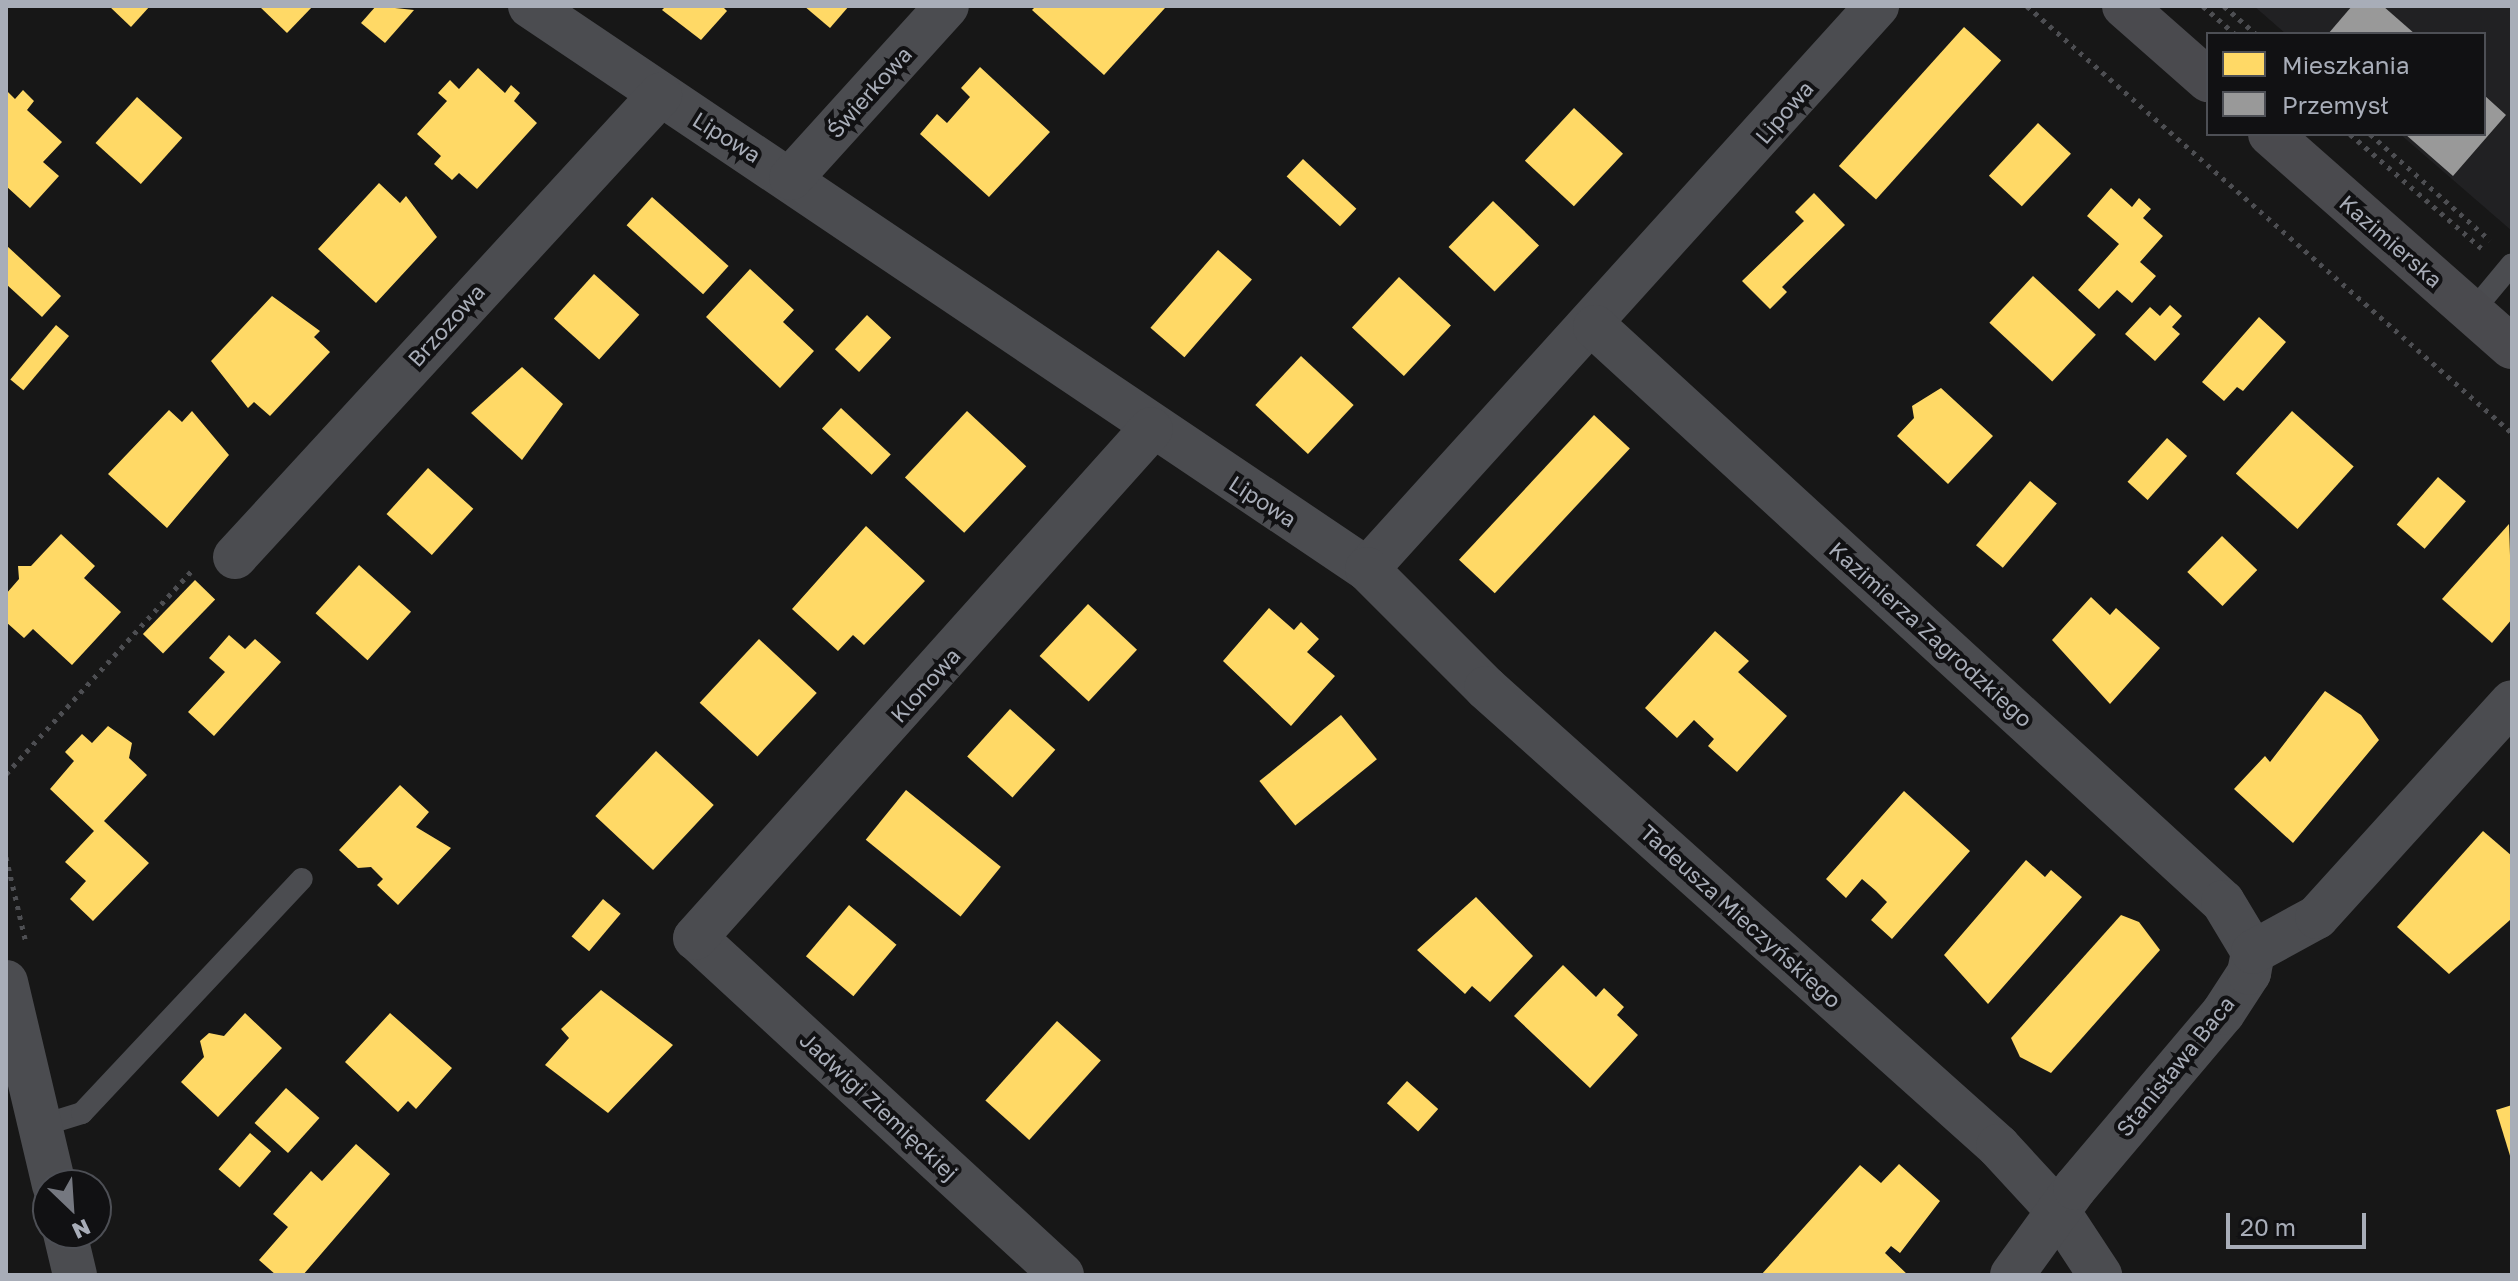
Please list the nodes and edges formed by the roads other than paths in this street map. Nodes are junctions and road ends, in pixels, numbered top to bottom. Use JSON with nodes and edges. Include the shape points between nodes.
{"nodes":[{"id":1,"x":530,"y":6,"type":"edge"},
{"id":2,"x":947,"y":6,"type":"edge"},
{"id":3,"x":1877,"y":6,"type":"edge"},
{"id":4,"x":2124,"y":6,"type":"edge"},
{"id":5,"x":2206,"y":78,"type":"edge"},
{"id":6,"x":660,"y":95,"type":"junction"},
{"id":7,"x":2272,"y":136,"type":"edge"},
{"id":8,"x":791,"y":178,"type":"junction"},
{"id":9,"x":2506,"y":261,"type":"edge"},
{"id":10,"x":2472,"y":312,"type":"junction"},
{"id":11,"x":1595,"y":327,"type":"junction"},
{"id":12,"x":2512,"y":347,"type":"edge"},
{"id":13,"x":1151,"y":429,"type":"junction"},
{"id":14,"x":235,"y":557,"type":"road end"},
{"id":15,"x":1367,"y":569,"type":"junction"},
{"id":16,"x":2512,"y":702,"type":"edge"},
{"id":17,"x":302,"y":879,"type":"dead end"},
{"id":18,"x":695,"y":938,"type":"joint"},
{"id":19,"x":2253,"y":952,"type":"junction"},
{"id":20,"x":6,"y":982,"type":"edge"},
{"id":21,"x":40,"y":1126,"type":"junction"},
{"id":22,"x":50,"y":1169,"type":"edge"},
{"id":23,"x":2058,"y":1211,"type":"junction"},
{"id":24,"x":69,"y":1249,"type":"edge"},
{"id":25,"x":75,"y":1275,"type":"edge"},
{"id":26,"x":1062,"y":1275,"type":"edge"},
{"id":27,"x":2012,"y":1275,"type":"edge"},
{"id":28,"x":2100,"y":1275,"type":"edge"}],
"edges":[{"from":1,"to":6,"type":"street","name":"Lipowa"},
{"from":2,"to":8,"type":"street","name":"Świerkowa"},
{"from":3,"to":11,"type":"street","name":"Lipowa"},
{"from":4,"to":5,"type":"main road"},
{"from":6,"to":8,"type":"street","name":"Lipowa"},
{"from":6,"to":14,"type":"street","name":"Brzozowa"},
{"from":7,"to":10,"type":"main road","name":"Kazimierska"},
{"from":8,"to":13,"type":"street","name":"Lipowa"},
{"from":9,"to":10,"type":"lane"},
{"from":10,"to":12,"type":"main road","name":"Kazimierska"},
{"from":11,"to":15,"type":"street","name":"Lipowa"},
{"from":11,"to":19,"type":"street","name":"Kazimierza Zagrodzkiego","via":[[2223,902]]},
{"from":13,"to":15,"type":"street","name":"Lipowa"},
{"from":13,"to":18,"type":"street","name":"Klonowa"},
{"from":15,"to":23,"type":"street","name":"Tadeusza Mieczyńskiego","via":[[1486,688],[1998,1146]]},
{"from":16,"to":19,"type":"street","via":[[2317,917]]},
{"from":17,"to":21,"type":"lane","via":[[82,1113]]},
{"from":18,"to":26,"type":"street","name":"Jadwigi Ziemięckiej"},
{"from":19,"to":23,"type":"street","name":"Stanisława Baca","via":[[2249,973],[2223,1013]]},
{"from":20,"to":21,"type":"street"},
{"from":21,"to":22,"type":"street"},
{"from":23,"to":27,"type":"street","name":"Stanisława Baca"},
{"from":23,"to":28,"type":"street","name":"Tadeusza Mieczyńskiego"},
{"from":24,"to":25,"type":"street"}]}
